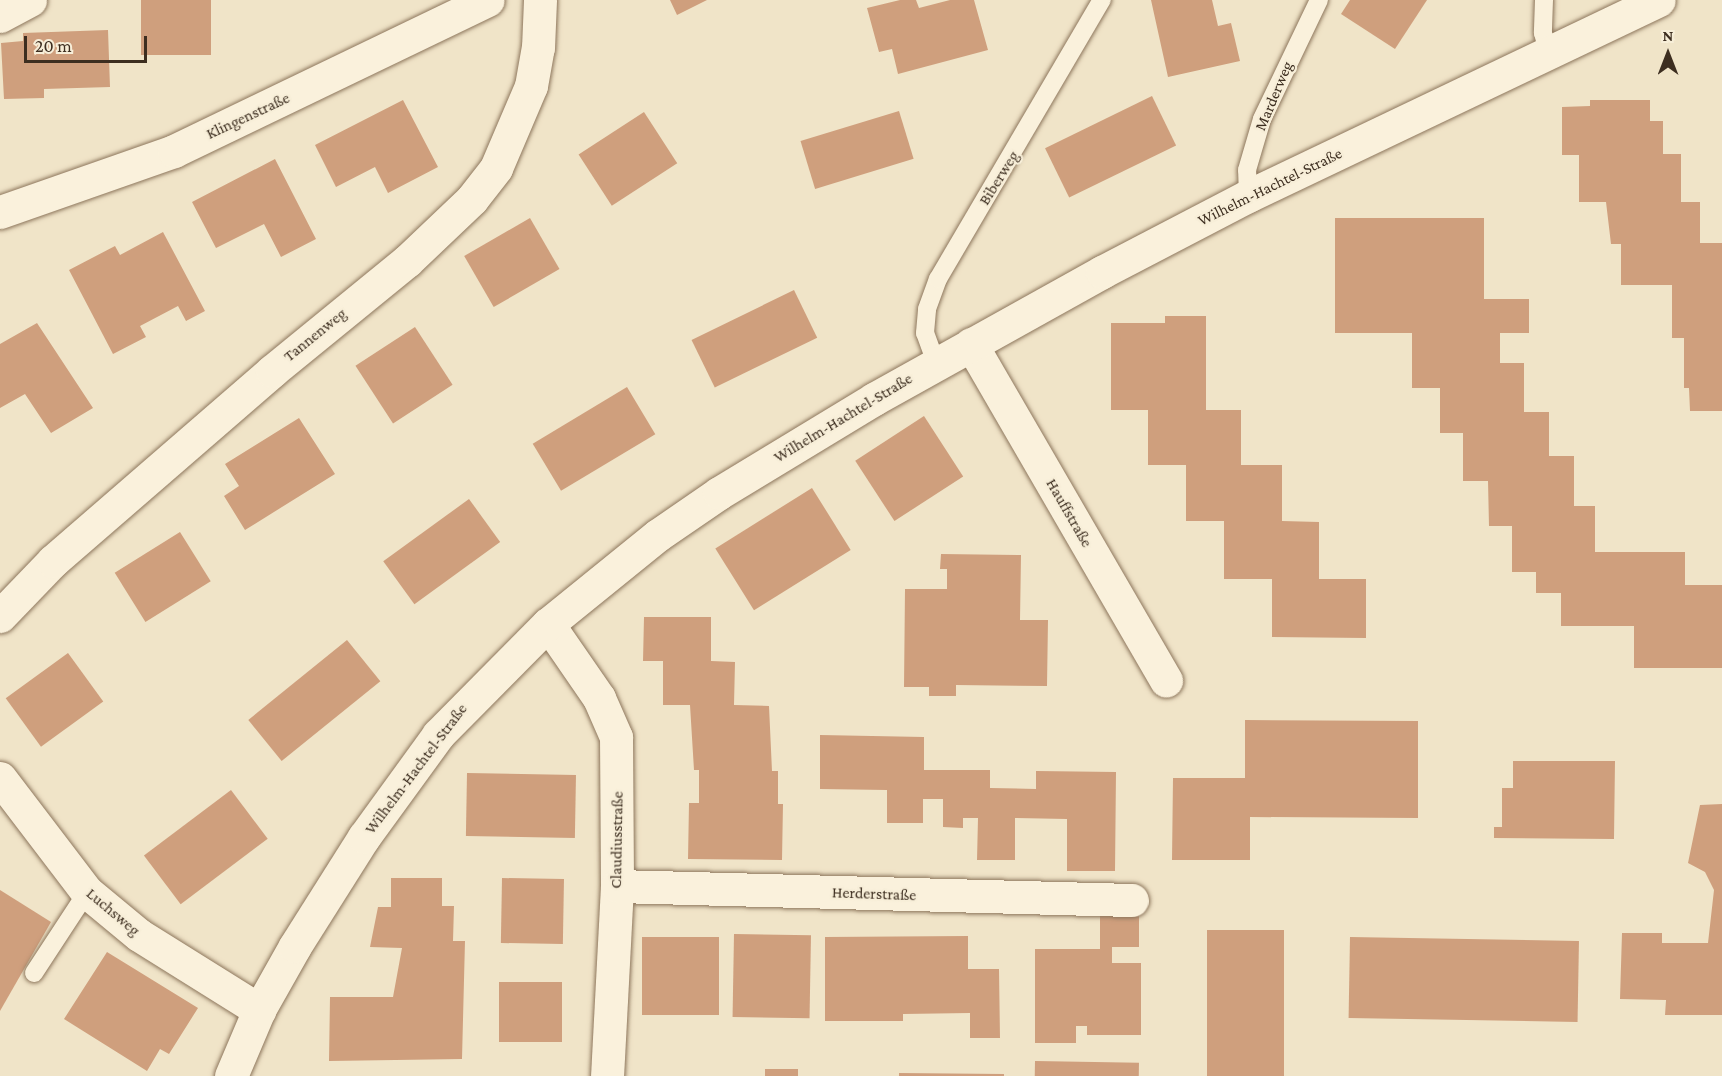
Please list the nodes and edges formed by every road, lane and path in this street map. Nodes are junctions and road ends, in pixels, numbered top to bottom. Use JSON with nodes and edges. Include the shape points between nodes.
{"nodes":[{"id":1,"x":30,"y":0,"type":"edge"},
{"id":2,"x":540,"y":0,"type":"edge"},
{"id":3,"x":1102,"y":0,"type":"edge"},
{"id":4,"x":1319,"y":0,"type":"edge"},
{"id":5,"x":1544,"y":0,"type":"edge"},
{"id":6,"x":1659,"y":0,"type":"edge"},
{"id":7,"x":480,"y":2,"type":"edge"},
{"id":8,"x":0,"y":16,"type":"edge"},
{"id":9,"x":1549,"y":55,"type":"junction"},
{"id":10,"x":1248,"y":196,"type":"junction"},
{"id":11,"x":0,"y":212,"type":"edge"},
{"id":12,"x":971,"y":344,"type":"junction"},
{"id":13,"x":936,"y":363,"type":"junction"},
{"id":14,"x":0,"y":616,"type":"edge"},
{"id":15,"x":548,"y":624,"type":"junction"},
{"id":16,"x":1166,"y":681,"type":"dead end"},
{"id":17,"x":0,"y":778,"type":"edge"},
{"id":18,"x":616,"y":886,"type":"junction"},
{"id":19,"x":87,"y":892,"type":"junction"},
{"id":20,"x":1132,"y":900,"type":"dead end"},
{"id":21,"x":34,"y":974,"type":"dead end"},
{"id":22,"x":259,"y":1010,"type":"junction"},
{"id":23,"x":231,"y":1076,"type":"edge"},
{"id":24,"x":608,"y":1076,"type":"edge"}],
"edges":[{"from":1,"to":8,"type":"street"},
{"from":2,"to":14,"type":"street","name":"Tannenweg","via":[[538,48],[531,86],[501,158],[472,199],[407,261],[264,377],[53,561]]},
{"from":3,"to":13,"type":"lane","name":"Biberweg","via":[[938,279],[927,309],[925,333]]},
{"from":4,"to":10,"type":"lane","name":"Marderweg","via":[[1262,120],[1247,170]]},
{"from":5,"to":9,"type":"lane","via":[[1543,33]]},
{"from":6,"to":9,"type":"street","name":"Wilhelm-Hachtel-Straße"},
{"from":7,"to":11,"type":"street","name":"Klingenstraße","via":[[174,151]]},
{"from":9,"to":10,"type":"street","name":"Wilhelm-Hachtel-Straße"},
{"from":10,"to":12,"type":"street","name":"Wilhelm-Hachtel-Straße"},
{"from":12,"to":13,"type":"street","name":"Wilhelm-Hachtel-Straße"},
{"from":12,"to":16,"type":"street","name":"Hauffstraße"},
{"from":13,"to":15,"type":"street","name":"Wilhelm-Hachtel-Straße","via":[[719,493],[599,580]]},
{"from":15,"to":18,"type":"street","name":"Claudiusstraße","via":[[599,698],[616,738]]},
{"from":15,"to":22,"type":"street","name":"Wilhelm-Hachtel-Straße","via":[[470,698],[424,753],[330,889]]},
{"from":17,"to":19,"type":"street","name":"Luchsweg"},
{"from":18,"to":20,"type":"street","name":"Herderstraße"},
{"from":18,"to":24,"type":"street","name":"Claudiusstraße"},
{"from":19,"to":21,"type":"lane"},
{"from":19,"to":22,"type":"street","name":"Luchsweg","via":[[139,935]]},
{"from":22,"to":23,"type":"street","name":"Wilhelm-Hachtel-Straße"}]}
